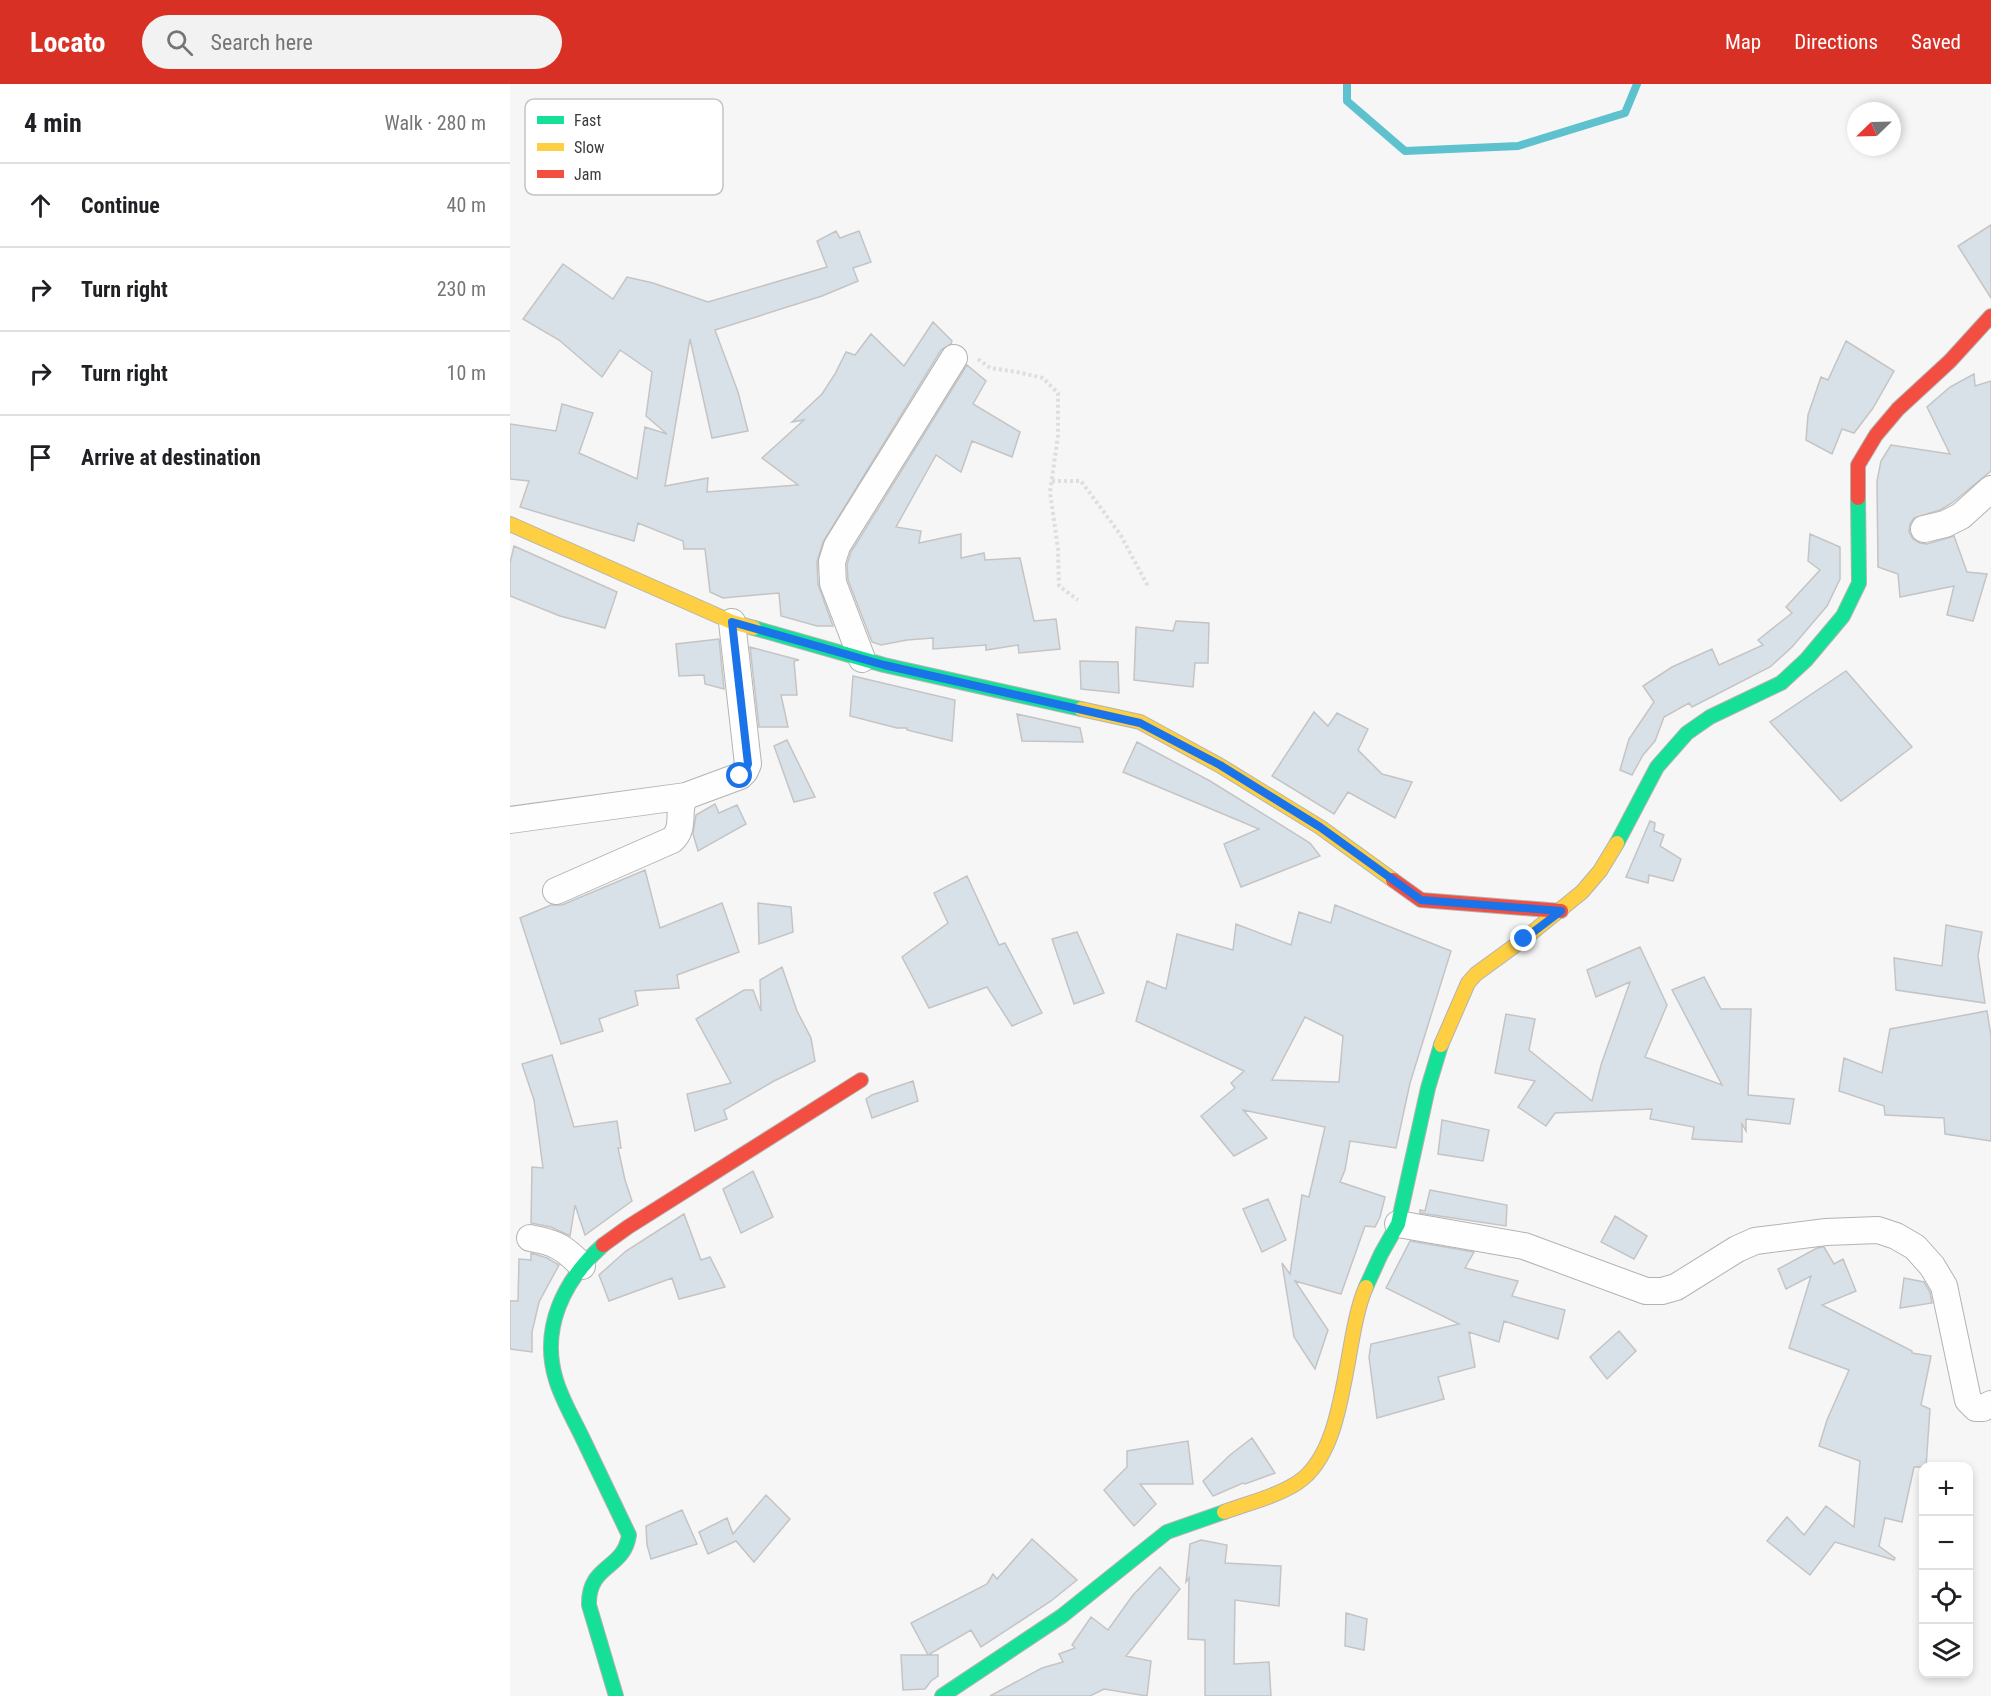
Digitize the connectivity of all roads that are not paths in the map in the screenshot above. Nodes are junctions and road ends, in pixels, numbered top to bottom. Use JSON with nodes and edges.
{"nodes":[{"id":1,"x":1991,"y":316,"type":"edge"},
{"id":2,"x":954,"y":358,"type":"road end"},
{"id":3,"x":1991,"y":489,"type":"edge"},
{"id":4,"x":510,"y":524,"type":"edge"},
{"id":5,"x":1924,"y":529,"type":"dead end"},
{"id":6,"x":732,"y":622,"type":"junction"},
{"id":7,"x":862,"y":659,"type":"junction"},
{"id":8,"x":686,"y":796,"type":"junction"},
{"id":9,"x":510,"y":820,"type":"edge"},
{"id":10,"x":556,"y":891,"type":"dead end"},
{"id":11,"x":1561,"y":911,"type":"junction"},
{"id":12,"x":861,"y":1080,"type":"dead end"},
{"id":13,"x":1398,"y":1224,"type":"junction"},
{"id":14,"x":530,"y":1238,"type":"dead end"},
{"id":15,"x":582,"y":1266,"type":"junction"},
{"id":16,"x":1991,"y":1404,"type":"edge"},
{"id":17,"x":616,"y":1696,"type":"edge"},
{"id":18,"x":942,"y":1696,"type":"edge"}],
"edges":[{"from":1,"to":11,"type":"street"},
{"from":2,"to":7,"type":"street"},
{"from":3,"to":5,"type":"street"},
{"from":4,"to":6,"type":"street"},
{"from":6,"to":7,"type":"street"},
{"from":6,"to":8,"type":"street"},
{"from":7,"to":11,"type":"street"},
{"from":8,"to":9,"type":"street"},
{"from":8,"to":10,"type":"street"},
{"from":11,"to":13,"type":"street"},
{"from":12,"to":15,"type":"street"},
{"from":13,"to":16,"type":"street"},
{"from":13,"to":18,"type":"street"},
{"from":14,"to":15,"type":"street"},
{"from":15,"to":17,"type":"street"}]}
